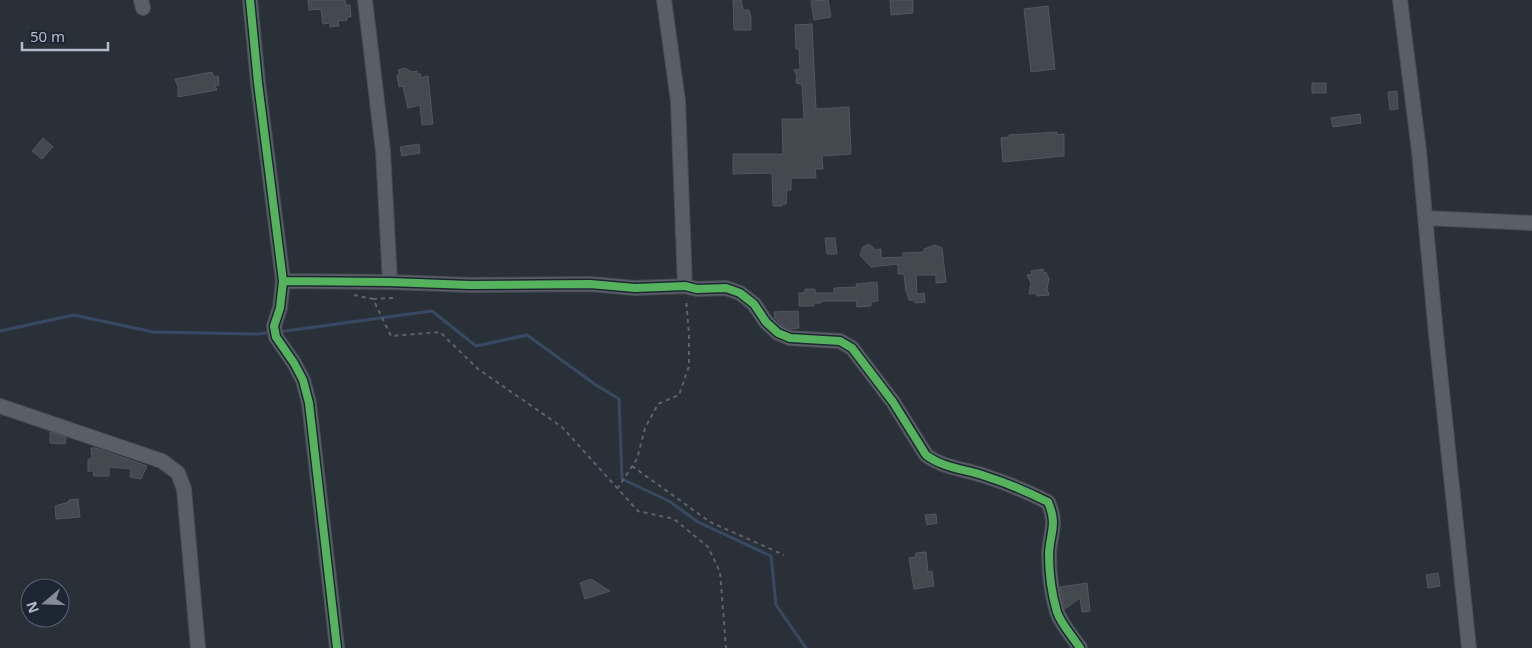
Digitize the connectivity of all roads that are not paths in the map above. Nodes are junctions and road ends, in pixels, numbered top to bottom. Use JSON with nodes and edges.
{"nodes":[{"id":1,"x":250,"y":0,"type":"edge"},
{"id":2,"x":365,"y":0,"type":"edge"},
{"id":3,"x":664,"y":0,"type":"edge"},
{"id":4,"x":1400,"y":0,"type":"edge"},
{"id":5,"x":1426,"y":218,"type":"junction"},
{"id":6,"x":1532,"y":223,"type":"edge"},
{"id":7,"x":283,"y":281,"type":"junction"},
{"id":8,"x":390,"y":282,"type":"junction"},
{"id":9,"x":685,"y":286,"type":"junction"},
{"id":10,"x":0,"y":406,"type":"edge"},
{"id":11,"x":198,"y":648,"type":"edge"},
{"id":12,"x":337,"y":648,"type":"edge"},
{"id":13,"x":1080,"y":648,"type":"edge"},
{"id":14,"x":1469,"y":648,"type":"edge"}],
"edges":[{"from":1,"to":7,"type":"street"},
{"from":2,"to":8,"type":"street"},
{"from":3,"to":9,"type":"street"},
{"from":4,"to":5,"type":"street"},
{"from":5,"to":6,"type":"street"},
{"from":5,"to":14,"type":"street"},
{"from":7,"to":8,"type":"street"},
{"from":7,"to":12,"type":"street"},
{"from":8,"to":9,"type":"street"},
{"from":9,"to":13,"type":"street"},
{"from":10,"to":11,"type":"street"}]}
